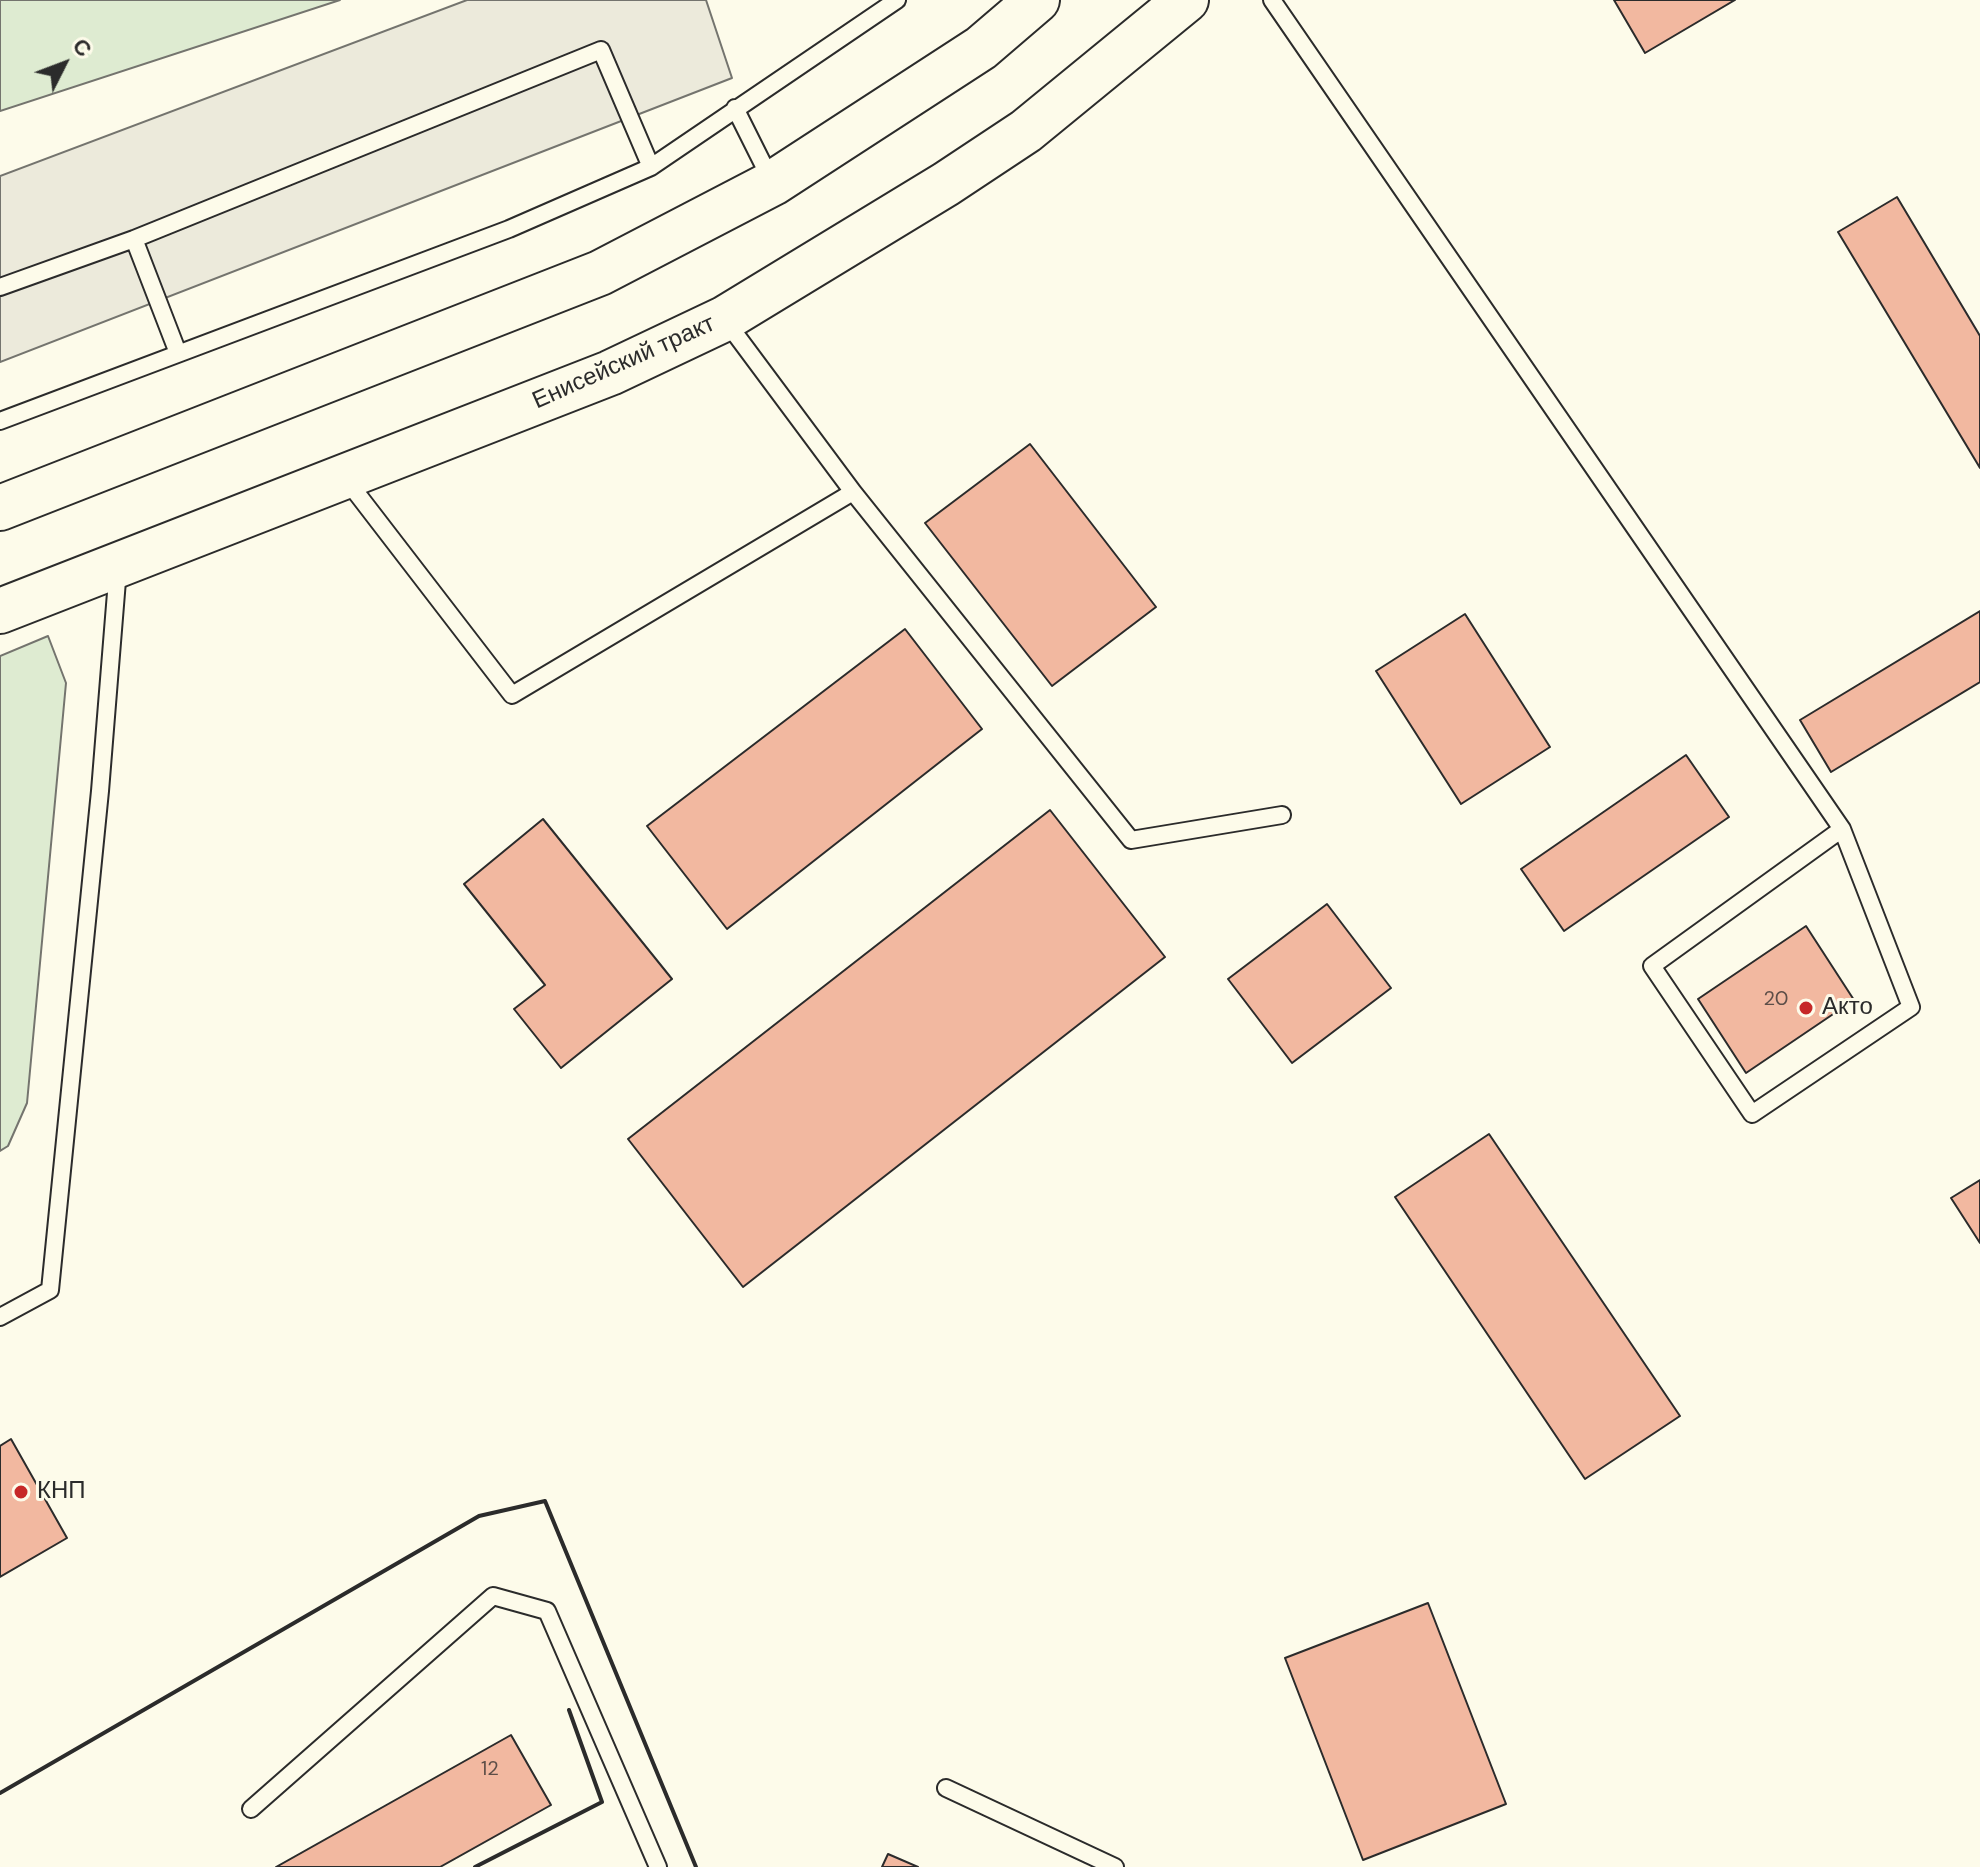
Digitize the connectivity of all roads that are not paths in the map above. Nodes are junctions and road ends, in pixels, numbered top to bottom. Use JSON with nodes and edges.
{"nodes":[{"id":1,"x":897,"y":0,"type":"edge"},
{"id":2,"x":1037,"y":0,"type":"edge"},
{"id":3,"x":1186,"y":0,"type":"edge"},
{"id":4,"x":1272,"y":0,"type":"edge"},
{"id":5,"x":735,"y":108,"type":"junction"},
{"id":6,"x":651,"y":167,"type":"junction"},
{"id":7,"x":773,"y":183,"type":"junction"},
{"id":8,"x":134,"y":239,"type":"junction"},
{"id":9,"x":0,"y":287,"type":"edge"},
{"id":10,"x":724,"y":319,"type":"junction"},
{"id":11,"x":178,"y":353,"type":"junction"},
{"id":12,"x":0,"y":421,"type":"edge"},
{"id":13,"x":344,"y":477,"type":"junction"},
{"id":14,"x":853,"y":492,"type":"junction"},
{"id":15,"x":0,"y":508,"type":"edge"},
{"id":16,"x":118,"y":564,"type":"junction"},
{"id":17,"x":0,"y":611,"type":"edge"},
{"id":18,"x":1282,"y":815,"type":"dead end"},
{"id":19,"x":1842,"y":829,"type":"junction"},
{"id":20,"x":0,"y":1317,"type":"edge"},
{"id":21,"x":946,"y":1788,"type":"dead end"},
{"id":22,"x":251,"y":1809,"type":"dead end"},
{"id":23,"x":658,"y":1867,"type":"edge"},
{"id":24,"x":1115,"y":1867,"type":"edge"}],
"edges":[{"from":1,"to":5,"type":"lane"},
{"from":2,"to":7,"type":"main road"},
{"from":3,"to":10,"type":"main road","name":"Енисейский тракт"},
{"from":4,"to":19,"type":"lane"},
{"from":5,"to":6,"type":"lane"},
{"from":5,"to":7,"type":"lane"},
{"from":6,"to":8,"type":"lane"},
{"from":6,"to":11,"type":"lane"},
{"from":7,"to":15,"type":"main road"},
{"from":8,"to":9,"type":"lane"},
{"from":8,"to":11,"type":"lane"},
{"from":10,"to":13,"type":"main road","name":"Енисейский тракт"},
{"from":10,"to":14,"type":"lane"},
{"from":11,"to":12,"type":"lane"},
{"from":13,"to":14,"type":"lane"},
{"from":13,"to":16,"type":"main road","name":"Енисейский тракт"},
{"from":14,"to":18,"type":"lane"},
{"from":16,"to":17,"type":"main road","name":"Енисейский тракт"},
{"from":16,"to":20,"type":"lane"},
{"from":19,"to":19,"type":"lane"},
{"from":21,"to":24,"type":"lane"},
{"from":22,"to":23,"type":"lane"}]}
